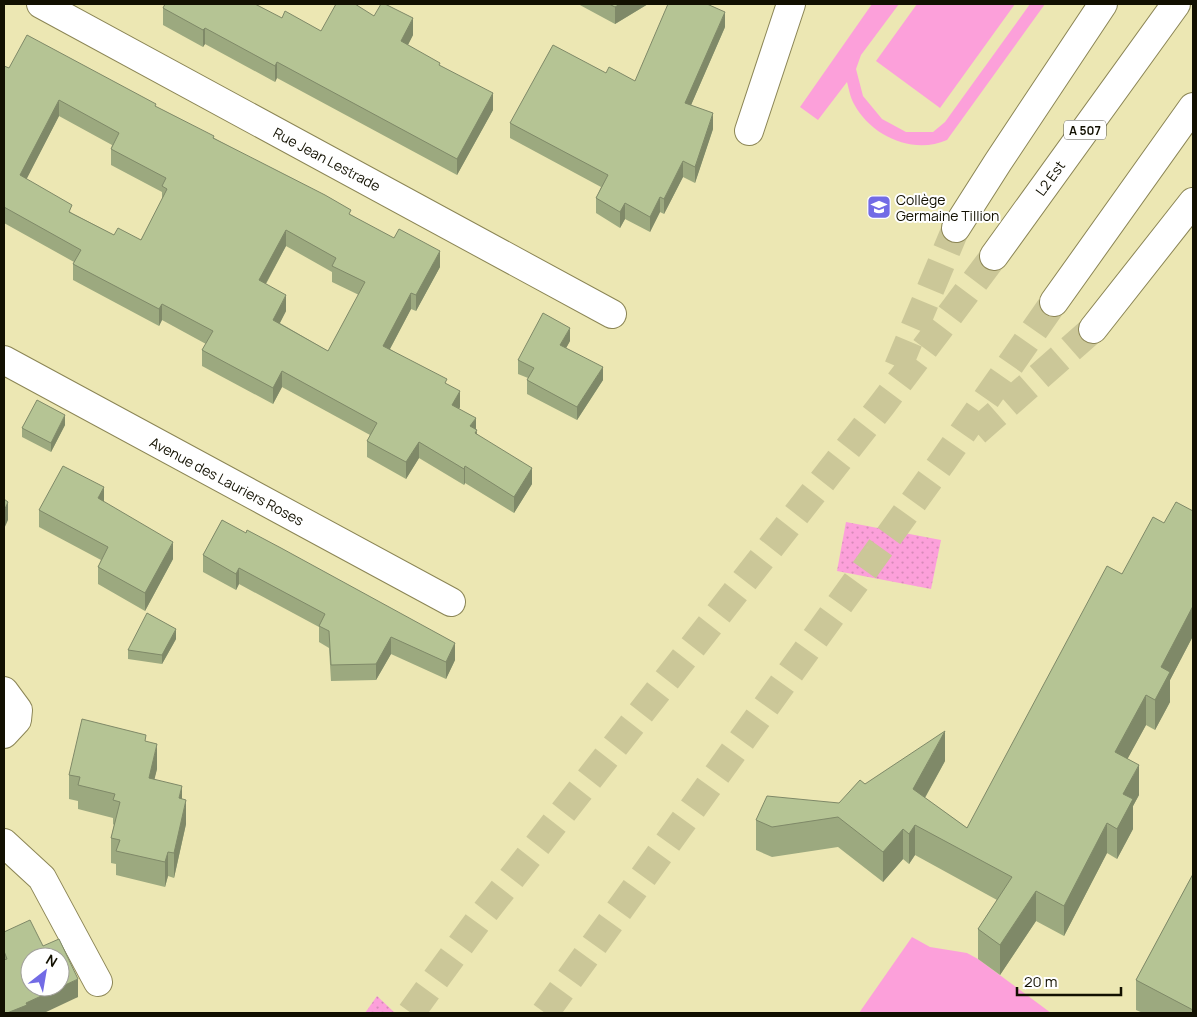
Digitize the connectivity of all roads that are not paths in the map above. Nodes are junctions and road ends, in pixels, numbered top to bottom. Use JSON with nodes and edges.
{"nodes":[{"id":1,"x":41,"y":4,"type":"edge"},
{"id":2,"x":791,"y":4,"type":"edge"},
{"id":3,"x":1103,"y":4,"type":"edge"},
{"id":4,"x":1176,"y":4,"type":"edge"},
{"id":5,"x":1193,"y":108,"type":"edge"},
{"id":6,"x":749,"y":131,"type":"dead end"},
{"id":7,"x":1193,"y":202,"type":"edge"},
{"id":8,"x":956,"y":228,"type":"tunnel mouth"},
{"id":9,"x":994,"y":256,"type":"tunnel mouth"},
{"id":10,"x":1054,"y":302,"type":"tunnel mouth"},
{"id":11,"x":612,"y":314,"type":"dead end"},
{"id":12,"x":1093,"y":329,"type":"tunnel mouth"},
{"id":13,"x":4,"y":360,"type":"edge"},
{"id":14,"x":451,"y":602,"type":"dead end"},
{"id":15,"x":4,"y":691,"type":"edge"},
{"id":16,"x":4,"y":734,"type":"edge"},
{"id":17,"x":4,"y":843,"type":"edge"},
{"id":18,"x":98,"y":982,"type":"dead end"}],
"edges":[{"from":1,"to":11,"type":"main road","name":"Rue Jean Lestrade"},
{"from":2,"to":6,"type":"main road"},
{"from":3,"to":8,"type":"main road"},
{"from":4,"to":9,"type":"main road","name":"L2 Est","number":"A 507"},
{"from":5,"to":10,"type":"main road"},
{"from":7,"to":12,"type":"main road"},
{"from":13,"to":14,"type":"main road","name":"Avenue des Lauriers Roses"},
{"from":15,"to":16,"type":"main road"},
{"from":17,"to":18,"type":"main road"}]}
